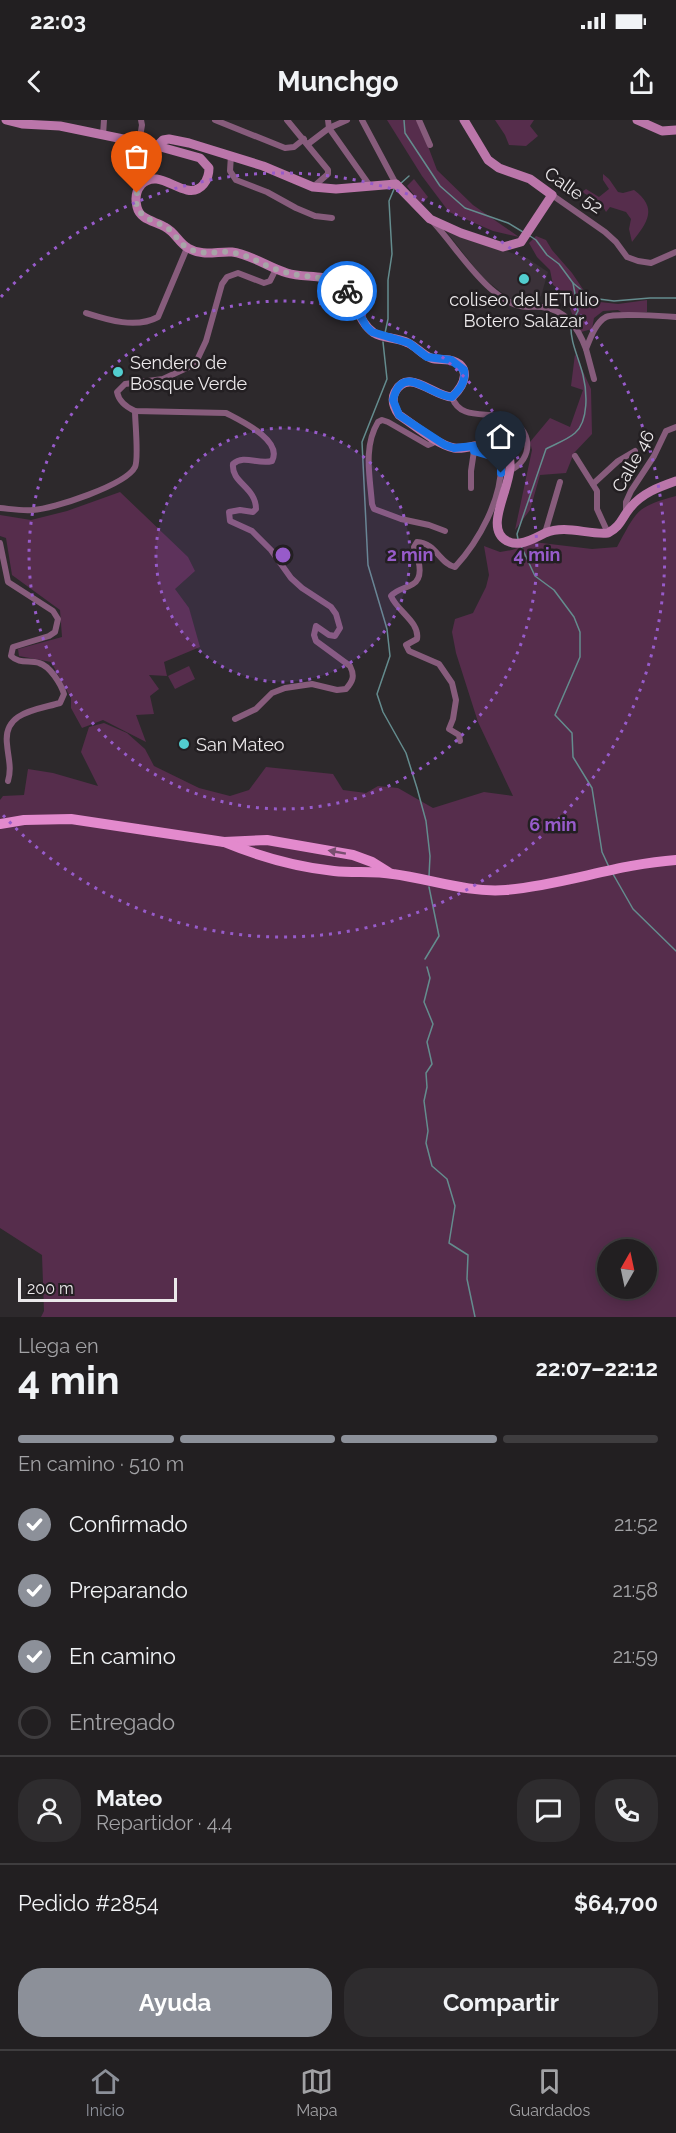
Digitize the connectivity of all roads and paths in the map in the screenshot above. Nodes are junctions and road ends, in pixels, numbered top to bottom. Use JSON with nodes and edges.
{"nodes":[{"id":1,"x":6,"y":120,"type":"edge"},
{"id":2,"x":104,"y":120,"type":"edge"},
{"id":3,"x":141,"y":120,"type":"edge"},
{"id":4,"x":215,"y":120,"type":"edge"},
{"id":5,"x":287,"y":120,"type":"edge"},
{"id":6,"x":328,"y":120,"type":"edge"},
{"id":7,"x":347,"y":120,"type":"edge"},
{"id":8,"x":362,"y":120,"type":"edge"},
{"id":9,"x":419,"y":120,"type":"edge"},
{"id":10,"x":464,"y":120,"type":"edge"},
{"id":11,"x":638,"y":120,"type":"edge"},
{"id":12,"x":69,"y":124,"type":"edge"},
{"id":13,"x":329,"y":128,"type":"junction"},
{"id":14,"x":676,"y":130,"type":"edge"},
{"id":15,"x":103,"y":135,"type":"junction"},
{"id":16,"x":140,"y":142,"type":"junction"},
{"id":17,"x":306,"y":142,"type":"junction"},
{"id":18,"x":430,"y":145,"type":"dead end"},
{"id":19,"x":157,"y":146,"type":"junction"},
{"id":20,"x":231,"y":155,"type":"junction"},
{"id":21,"x":370,"y":186,"type":"junction"},
{"id":22,"x":397,"y":186,"type":"junction"},
{"id":23,"x":313,"y":188,"type":"junction"},
{"id":24,"x":552,"y":195,"type":"junction"},
{"id":25,"x":332,"y":218,"type":"dead end"},
{"id":26,"x":430,"y":219,"type":"junction"},
{"id":27,"x":187,"y":248,"type":"junction"},
{"id":28,"x":676,"y":252,"type":"edge"},
{"id":29,"x":276,"y":270,"type":"junction"},
{"id":30,"x":86,"y":313,"type":"dead end"},
{"id":31,"x":676,"y":316,"type":"edge"},
{"id":32,"x":586,"y":349,"type":"junction"},
{"id":33,"x":594,"y":379,"type":"dead end"},
{"id":34,"x":452,"y":397,"type":"junction"},
{"id":35,"x":135,"y":411,"type":"junction"},
{"id":36,"x":675,"y":427,"type":"edge"},
{"id":37,"x":435,"y":439,"type":"junction"},
{"id":38,"x":474,"y":448,"type":"junction"},
{"id":39,"x":635,"y":451,"type":"dead end"},
{"id":40,"x":575,"y":456,"type":"dead end"},
{"id":41,"x":509,"y":471,"type":"junction"},
{"id":42,"x":676,"y":481,"type":"edge"},
{"id":43,"x":560,"y":482,"type":"dead end"},
{"id":44,"x":593,"y":484,"type":"junction"},
{"id":45,"x":471,"y":488,"type":"dead end"},
{"id":46,"x":0,"y":508,"type":"edge"},
{"id":47,"x":626,"y":513,"type":"junction"},
{"id":48,"x":445,"y":531,"type":"dead end"},
{"id":49,"x":545,"y":533,"type":"junction"},
{"id":50,"x":608,"y":534,"type":"junction"},
{"id":51,"x":0,"y":543,"type":"edge"},
{"id":52,"x":235,"y":719,"type":"dead end"},
{"id":53,"x":460,"y":741,"type":"dead end"},
{"id":54,"x":8,"y":781,"type":"dead end"},
{"id":55,"x":0,"y":824,"type":"edge"},
{"id":56,"x":253,"y":846,"type":"junction"},
{"id":57,"x":361,"y":857,"type":"junction"},
{"id":58,"x":676,"y":860,"type":"edge"},
{"id":59,"x":372,"y":862,"type":"junction"},
{"id":60,"x":360,"y":872,"type":"junction"},
{"id":61,"x":393,"y":874,"type":"junction"}],
"edges":[{"from":1,"to":12,"type":"main road"},
{"from":2,"to":15,"type":"street"},
{"from":3,"to":16,"type":"street"},
{"from":4,"to":17,"type":"street"},
{"from":5,"to":17,"type":"street"},
{"from":6,"to":13,"type":"street"},
{"from":7,"to":13,"type":"street"},
{"from":8,"to":22,"type":"street"},
{"from":9,"to":18,"type":"street"},
{"from":10,"to":24,"type":"main road","name":"Calle 52"},
{"from":11,"to":14,"type":"main road"},
{"from":12,"to":15,"type":"main road"},
{"from":13,"to":17,"type":"street"},
{"from":13,"to":21,"type":"street"},
{"from":15,"to":16,"type":"main road"},
{"from":16,"to":19,"type":"main road"},
{"from":17,"to":23,"type":"street"},
{"from":19,"to":20,"type":"main road"},
{"from":19,"to":27,"type":"main road"},
{"from":20,"to":23,"type":"main road"},
{"from":20,"to":25,"type":"street"},
{"from":21,"to":22,"type":"main road"},
{"from":21,"to":23,"type":"main road"},
{"from":22,"to":26,"type":"main road"},
{"from":24,"to":26,"type":"main road"},
{"from":24,"to":28,"type":"street","name":"Calle 52"},
{"from":26,"to":32,"type":"street"},
{"from":27,"to":29,"type":"main road"},
{"from":27,"to":30,"type":"street"},
{"from":29,"to":34,"type":"main road"},
{"from":29,"to":35,"type":"street"},
{"from":31,"to":32,"type":"street"},
{"from":32,"to":33,"type":"street"},
{"from":34,"to":37,"type":"main road"},
{"from":34,"to":41,"type":"street"},
{"from":35,"to":46,"type":"street"},
{"from":35,"to":52,"type":"street"},
{"from":36,"to":47,"type":"street","name":"Calle 46"},
{"from":37,"to":38,"type":"main road"},
{"from":37,"to":48,"type":"street"},
{"from":38,"to":41,"type":"main road"},
{"from":38,"to":45,"type":"street"},
{"from":38,"to":53,"type":"street"},
{"from":39,"to":44,"type":"street"},
{"from":40,"to":44,"type":"street"},
{"from":41,"to":49,"type":"main road"},
{"from":42,"to":47,"type":"main road"},
{"from":43,"to":49,"type":"street"},
{"from":44,"to":50,"type":"street"},
{"from":47,"to":50,"type":"main road"},
{"from":49,"to":50,"type":"main road"},
{"from":51,"to":54,"type":"street"},
{"from":55,"to":56,"type":"main road"},
{"from":57,"to":56,"type":"main road","one_way":true},
{"from":56,"to":60,"type":"main road"},
{"from":57,"to":59,"type":"main road"},
{"from":57,"to":60,"type":"main road"},
{"from":58,"to":61,"type":"main road"},
{"from":59,"to":60,"type":"main road"},
{"from":59,"to":61,"type":"main road"},
{"from":60,"to":61,"type":"main road"}]}
